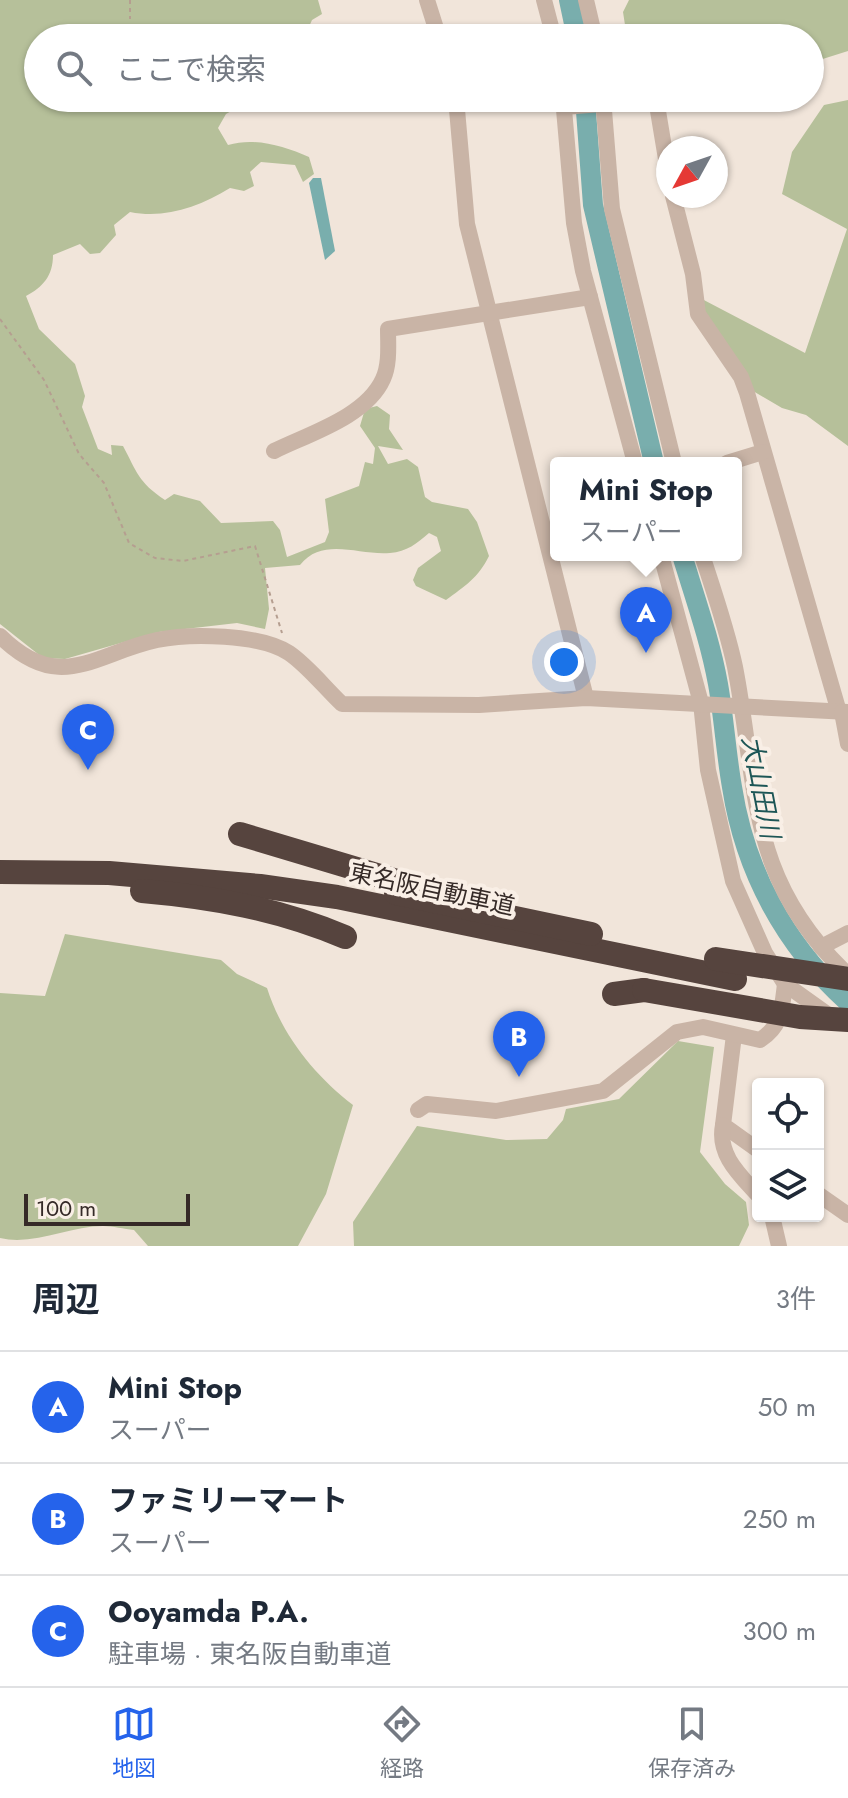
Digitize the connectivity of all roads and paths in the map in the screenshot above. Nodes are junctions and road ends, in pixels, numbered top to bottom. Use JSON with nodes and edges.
{"nodes":[{"id":1,"x":130,"y":0,"type":"edge"},
{"id":2,"x":427,"y":0,"type":"edge"},
{"id":3,"x":544,"y":0,"type":"edge"},
{"id":4,"x":586,"y":0,"type":"edge"},
{"id":5,"x":130,"y":19,"type":"dead end"},
{"id":6,"x":435,"y":24,"type":"edge"},
{"id":7,"x":550,"y":24,"type":"edge"},
{"id":8,"x":592,"y":24,"type":"edge"},
{"id":9,"x":457,"y":112,"type":"edge"},
{"id":10,"x":565,"y":112,"type":"edge"},
{"id":11,"x":605,"y":112,"type":"edge"},
{"id":12,"x":658,"y":112,"type":"edge"},
{"id":13,"x":662,"y":136,"type":"edge"},
{"id":14,"x":675,"y":208,"type":"edge"},
{"id":15,"x":590,"y":297,"type":"junction"},
{"id":16,"x":488,"y":314,"type":"junction"},
{"id":17,"x":0,"y":319,"type":"edge"},
{"id":18,"x":274,"y":451,"type":"dead end"},
{"id":19,"x":763,"y":452,"type":"junction"},
{"id":20,"x":633,"y":457,"type":"edge"},
{"id":21,"x":673,"y":457,"type":"edge"},
{"id":22,"x":742,"y":458,"type":"edge"},
{"id":23,"x":550,"y":557,"type":"edge"},
{"id":24,"x":551,"y":561,"type":"edge"},
{"id":25,"x":663,"y":561,"type":"edge"},
{"id":26,"x":704,"y":561,"type":"edge"},
{"id":27,"x":0,"y":636,"type":"edge"},
{"id":28,"x":288,"y":653,"type":"junction"},
{"id":29,"x":586,"y":698,"type":"junction"},
{"id":30,"x":703,"y":704,"type":"junction"},
{"id":31,"x":738,"y":705,"type":"junction"},
{"id":32,"x":843,"y":712,"type":"edge"},
{"id":33,"x":848,"y":744,"type":"edge"},
{"id":34,"x":240,"y":834,"type":"dead end"},
{"id":35,"x":0,"y":856,"type":"edge"},
{"id":36,"x":0,"y":875,"type":"edge"},
{"id":37,"x":471,"y":907,"type":"junction"},
{"id":38,"x":848,"y":933,"type":"edge"},
{"id":39,"x":345,"y":937,"type":"dead end"},
{"id":40,"x":821,"y":947,"type":"junction"},
{"id":41,"x":848,"y":977,"type":"edge"},
{"id":42,"x":785,"y":984,"type":"junction"},
{"id":43,"x":614,"y":994,"type":"dead end"},
{"id":44,"x":848,"y":996,"type":"edge"},
{"id":45,"x":848,"y":1020,"type":"edge"},
{"id":46,"x":848,"y":1028,"type":"edge"},
{"id":47,"x":734,"y":1035,"type":"junction"},
{"id":48,"x":418,"y":1110,"type":"dead end"},
{"id":49,"x":723,"y":1125,"type":"junction"},
{"id":50,"x":752,"y":1146,"type":"edge"},
{"id":51,"x":752,"y":1188,"type":"edge"},
{"id":52,"x":824,"y":1198,"type":"edge"},
{"id":53,"x":848,"y":1215,"type":"edge"},
{"id":54,"x":773,"y":1222,"type":"edge"},
{"id":55,"x":779,"y":1246,"type":"edge"}],
"edges":[{"from":1,"to":5,"type":"path"},
{"from":2,"to":6,"type":"street"},
{"from":3,"to":7,"type":"street"},
{"from":4,"to":8,"type":"street"},
{"from":9,"to":16,"type":"street"},
{"from":10,"to":15,"type":"street"},
{"from":11,"to":21,"type":"street"},
{"from":12,"to":13,"type":"street"},
{"from":14,"to":19,"type":"street"},
{"from":15,"to":16,"type":"street"},
{"from":15,"to":20,"type":"street"},
{"from":16,"to":18,"type":"street"},
{"from":16,"to":23,"type":"street"},
{"from":17,"to":28,"type":"path"},
{"from":19,"to":22,"type":"street"},
{"from":19,"to":32,"type":"street"},
{"from":24,"to":29,"type":"street"},
{"from":25,"to":30,"type":"street"},
{"from":26,"to":31,"type":"street"},
{"from":27,"to":28,"type":"street"},
{"from":28,"to":29,"type":"street"},
{"from":29,"to":30,"type":"street"},
{"from":30,"to":31,"type":"street"},
{"from":30,"to":42,"type":"street"},
{"from":31,"to":32,"type":"street"},
{"from":31,"to":40,"type":"street"},
{"from":32,"to":33,"type":"street"},
{"from":34,"to":37,"type":"highway"},
{"from":35,"to":37,"type":"highway","name":"東名阪自動車道"},
{"from":36,"to":39,"type":"highway"},
{"from":36,"to":44,"type":"highway","name":"東名阪自動車道"},
{"from":37,"to":41,"type":"highway","name":"東名阪自動車道","bridge":true},
{"from":38,"to":40,"type":"street"},
{"from":40,"to":41,"type":"street"},
{"from":42,"to":46,"type":"street"},
{"from":42,"to":47,"type":"street"},
{"from":43,"to":45,"type":"highway","bridge":true},
{"from":47,"to":48,"type":"street"},
{"from":47,"to":49,"type":"street"},
{"from":49,"to":50,"type":"street"},
{"from":49,"to":51,"type":"street"},
{"from":52,"to":53,"type":"street"},
{"from":54,"to":55,"type":"street"}]}
